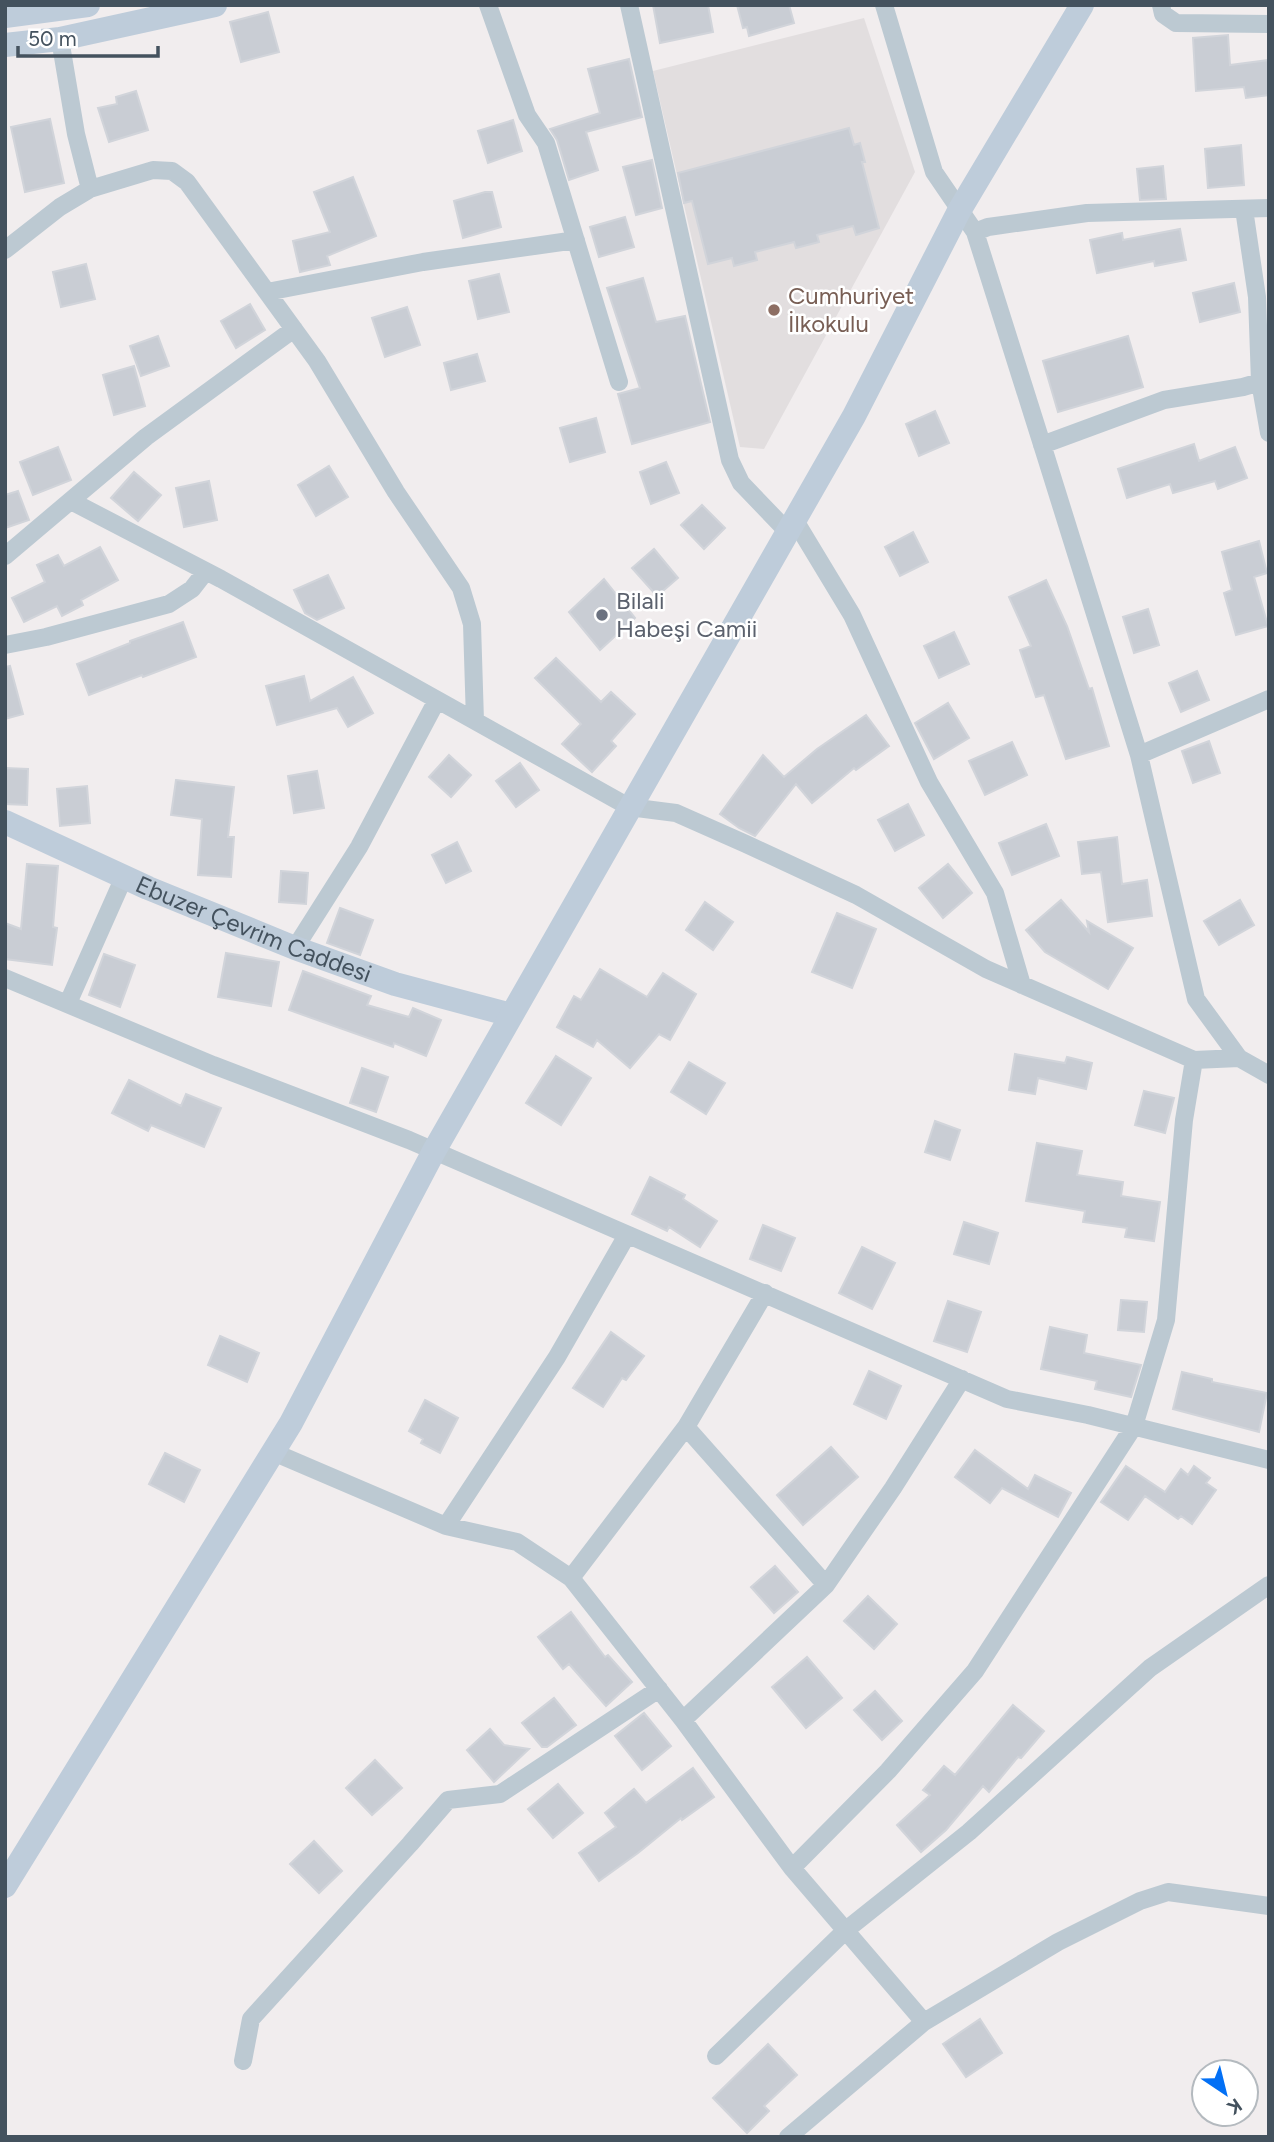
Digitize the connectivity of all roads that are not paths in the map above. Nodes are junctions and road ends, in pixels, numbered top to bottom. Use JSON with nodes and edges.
{"nodes":[{"id":1,"x":88,"y":5,"type":"edge"},
{"id":2,"x":215,"y":5,"type":"edge"},
{"id":3,"x":488,"y":5,"type":"edge"},
{"id":4,"x":629,"y":5,"type":"edge"},
{"id":5,"x":884,"y":5,"type":"edge"},
{"id":6,"x":1082,"y":5,"type":"edge"},
{"id":7,"x":1161,"y":5,"type":"edge"},
{"id":8,"x":62,"y":8,"type":"edge"},
{"id":9,"x":5,"y":16,"type":"edge"},
{"id":10,"x":1269,"y":23,"type":"edge"},
{"id":11,"x":61,"y":39,"type":"junction"},
{"id":12,"x":5,"y":45,"type":"edge"},
{"id":13,"x":90,"y":189,"type":"junction"},
{"id":14,"x":1269,"y":208,"type":"edge"},
{"id":15,"x":1244,"y":209,"type":"junction"},
{"id":16,"x":959,"y":211,"type":"junction"},
{"id":17,"x":975,"y":232,"type":"junction"},
{"id":18,"x":576,"y":240,"type":"junction"},
{"id":19,"x":5,"y":250,"type":"edge"},
{"id":20,"x":267,"y":292,"type":"junction"},
{"id":21,"x":294,"y":329,"type":"junction"},
{"id":22,"x":619,"y":382,"type":"dead end"},
{"id":23,"x":1260,"y":382,"type":"junction"},
{"id":24,"x":1269,"y":433,"type":"edge"},
{"id":25,"x":1042,"y":445,"type":"junction"},
{"id":26,"x":71,"y":501,"type":"junction"},
{"id":27,"x":790,"y":525,"type":"junction"},
{"id":28,"x":5,"y":556,"type":"edge"},
{"id":29,"x":206,"y":571,"type":"junction"},
{"id":30,"x":5,"y":645,"type":"edge"},
{"id":31,"x":1269,"y":699,"type":"edge"},
{"id":32,"x":437,"y":700,"type":"junction"},
{"id":33,"x":475,"y":721,"type":"junction"},
{"id":34,"x":1139,"y":755,"type":"junction"},
{"id":35,"x":629,"y":807,"type":"junction"},
{"id":36,"x":5,"y":822,"type":"edge"},
{"id":37,"x":124,"y":877,"type":"junction"},
{"id":38,"x":295,"y":948,"type":"junction"},
{"id":39,"x":5,"y":978,"type":"edge"},
{"id":40,"x":1022,"y":985,"type":"junction"},
{"id":41,"x":68,"y":1003,"type":"junction"},
{"id":42,"x":511,"y":1015,"type":"junction"},
{"id":43,"x":1239,"y":1058,"type":"junction"},
{"id":44,"x":1194,"y":1059,"type":"junction"},
{"id":45,"x":1269,"y":1075,"type":"edge"},
{"id":46,"x":434,"y":1151,"type":"junction"},
{"id":47,"x":627,"y":1236,"type":"junction"},
{"id":48,"x":765,"y":1293,"type":"junction"},
{"id":49,"x":962,"y":1379,"type":"junction"},
{"id":50,"x":1134,"y":1426,"type":"junction"},
{"id":51,"x":686,"y":1427,"type":"junction"},
{"id":52,"x":273,"y":1452,"type":"junction"},
{"id":53,"x":1269,"y":1460,"type":"edge"},
{"id":54,"x":446,"y":1526,"type":"junction"},
{"id":55,"x":571,"y":1578,"type":"junction"},
{"id":56,"x":826,"y":1585,"type":"junction"},
{"id":57,"x":1269,"y":1585,"type":"edge"},
{"id":58,"x":659,"y":1689,"type":"junction"},
{"id":59,"x":682,"y":1720,"type":"junction"},
{"id":60,"x":792,"y":1868,"type":"junction"},
{"id":61,"x":5,"y":1886,"type":"edge"},
{"id":62,"x":1269,"y":1906,"type":"edge"},
{"id":63,"x":846,"y":1930,"type":"junction"},
{"id":64,"x":925,"y":2022,"type":"junction"},
{"id":65,"x":716,"y":2056,"type":"dead end"},
{"id":66,"x":243,"y":2061,"type":"dead end"},
{"id":67,"x":788,"y":2137,"type":"edge"}],
"edges":[{"from":1,"to":8,"type":"street"},
{"from":2,"to":11,"type":"street"},
{"from":3,"to":18,"type":"street"},
{"from":4,"to":27,"type":"street"},
{"from":5,"to":16,"type":"street"},
{"from":6,"to":16,"type":"street"},
{"from":7,"to":10,"type":"street"},
{"from":8,"to":9,"type":"street"},
{"from":8,"to":11,"type":"street"},
{"from":11,"to":12,"type":"street"},
{"from":11,"to":13,"type":"street"},
{"from":13,"to":19,"type":"street"},
{"from":13,"to":20,"type":"street"},
{"from":14,"to":15,"type":"street"},
{"from":15,"to":17,"type":"street"},
{"from":15,"to":23,"type":"street"},
{"from":16,"to":17,"type":"street"},
{"from":16,"to":27,"type":"street"},
{"from":17,"to":25,"type":"street"},
{"from":18,"to":20,"type":"street"},
{"from":18,"to":22,"type":"street"},
{"from":20,"to":21,"type":"street"},
{"from":21,"to":26,"type":"street"},
{"from":21,"to":33,"type":"street"},
{"from":23,"to":24,"type":"street"},
{"from":23,"to":25,"type":"street"},
{"from":25,"to":34,"type":"street"},
{"from":26,"to":28,"type":"street"},
{"from":26,"to":29,"type":"street"},
{"from":27,"to":35,"type":"street"},
{"from":27,"to":40,"type":"street"},
{"from":29,"to":30,"type":"street"},
{"from":29,"to":32,"type":"street"},
{"from":31,"to":34,"type":"street"},
{"from":32,"to":33,"type":"street"},
{"from":32,"to":38,"type":"street"},
{"from":33,"to":35,"type":"street"},
{"from":34,"to":43,"type":"street"},
{"from":35,"to":40,"type":"street"},
{"from":35,"to":42,"type":"street"},
{"from":36,"to":37,"type":"street","name":"Ebuzer Çevrim Caddesi"},
{"from":37,"to":38,"type":"street","name":"Ebuzer Çevrim Caddesi"},
{"from":37,"to":41,"type":"street"},
{"from":38,"to":42,"type":"street","name":"Ebuzer Çevrim Caddesi"},
{"from":39,"to":41,"type":"street"},
{"from":40,"to":44,"type":"street"},
{"from":41,"to":46,"type":"street"},
{"from":42,"to":46,"type":"street"},
{"from":43,"to":44,"type":"street"},
{"from":43,"to":45,"type":"street"},
{"from":44,"to":50,"type":"street"},
{"from":46,"to":47,"type":"street"},
{"from":46,"to":52,"type":"street"},
{"from":47,"to":48,"type":"street"},
{"from":47,"to":54,"type":"street"},
{"from":48,"to":49,"type":"street"},
{"from":48,"to":51,"type":"street"},
{"from":49,"to":50,"type":"street"},
{"from":49,"to":56,"type":"street"},
{"from":50,"to":53,"type":"street"},
{"from":50,"to":60,"type":"street"},
{"from":51,"to":55,"type":"street"},
{"from":51,"to":56,"type":"street"},
{"from":52,"to":54,"type":"street"},
{"from":52,"to":61,"type":"street"},
{"from":54,"to":55,"type":"street"},
{"from":55,"to":58,"type":"street"},
{"from":56,"to":59,"type":"street"},
{"from":57,"to":63,"type":"street"},
{"from":58,"to":59,"type":"street"},
{"from":58,"to":66,"type":"street"},
{"from":59,"to":60,"type":"street"},
{"from":60,"to":63,"type":"street"},
{"from":62,"to":64,"type":"street"},
{"from":63,"to":64,"type":"street"},
{"from":63,"to":65,"type":"street"},
{"from":64,"to":67,"type":"street"}]}
